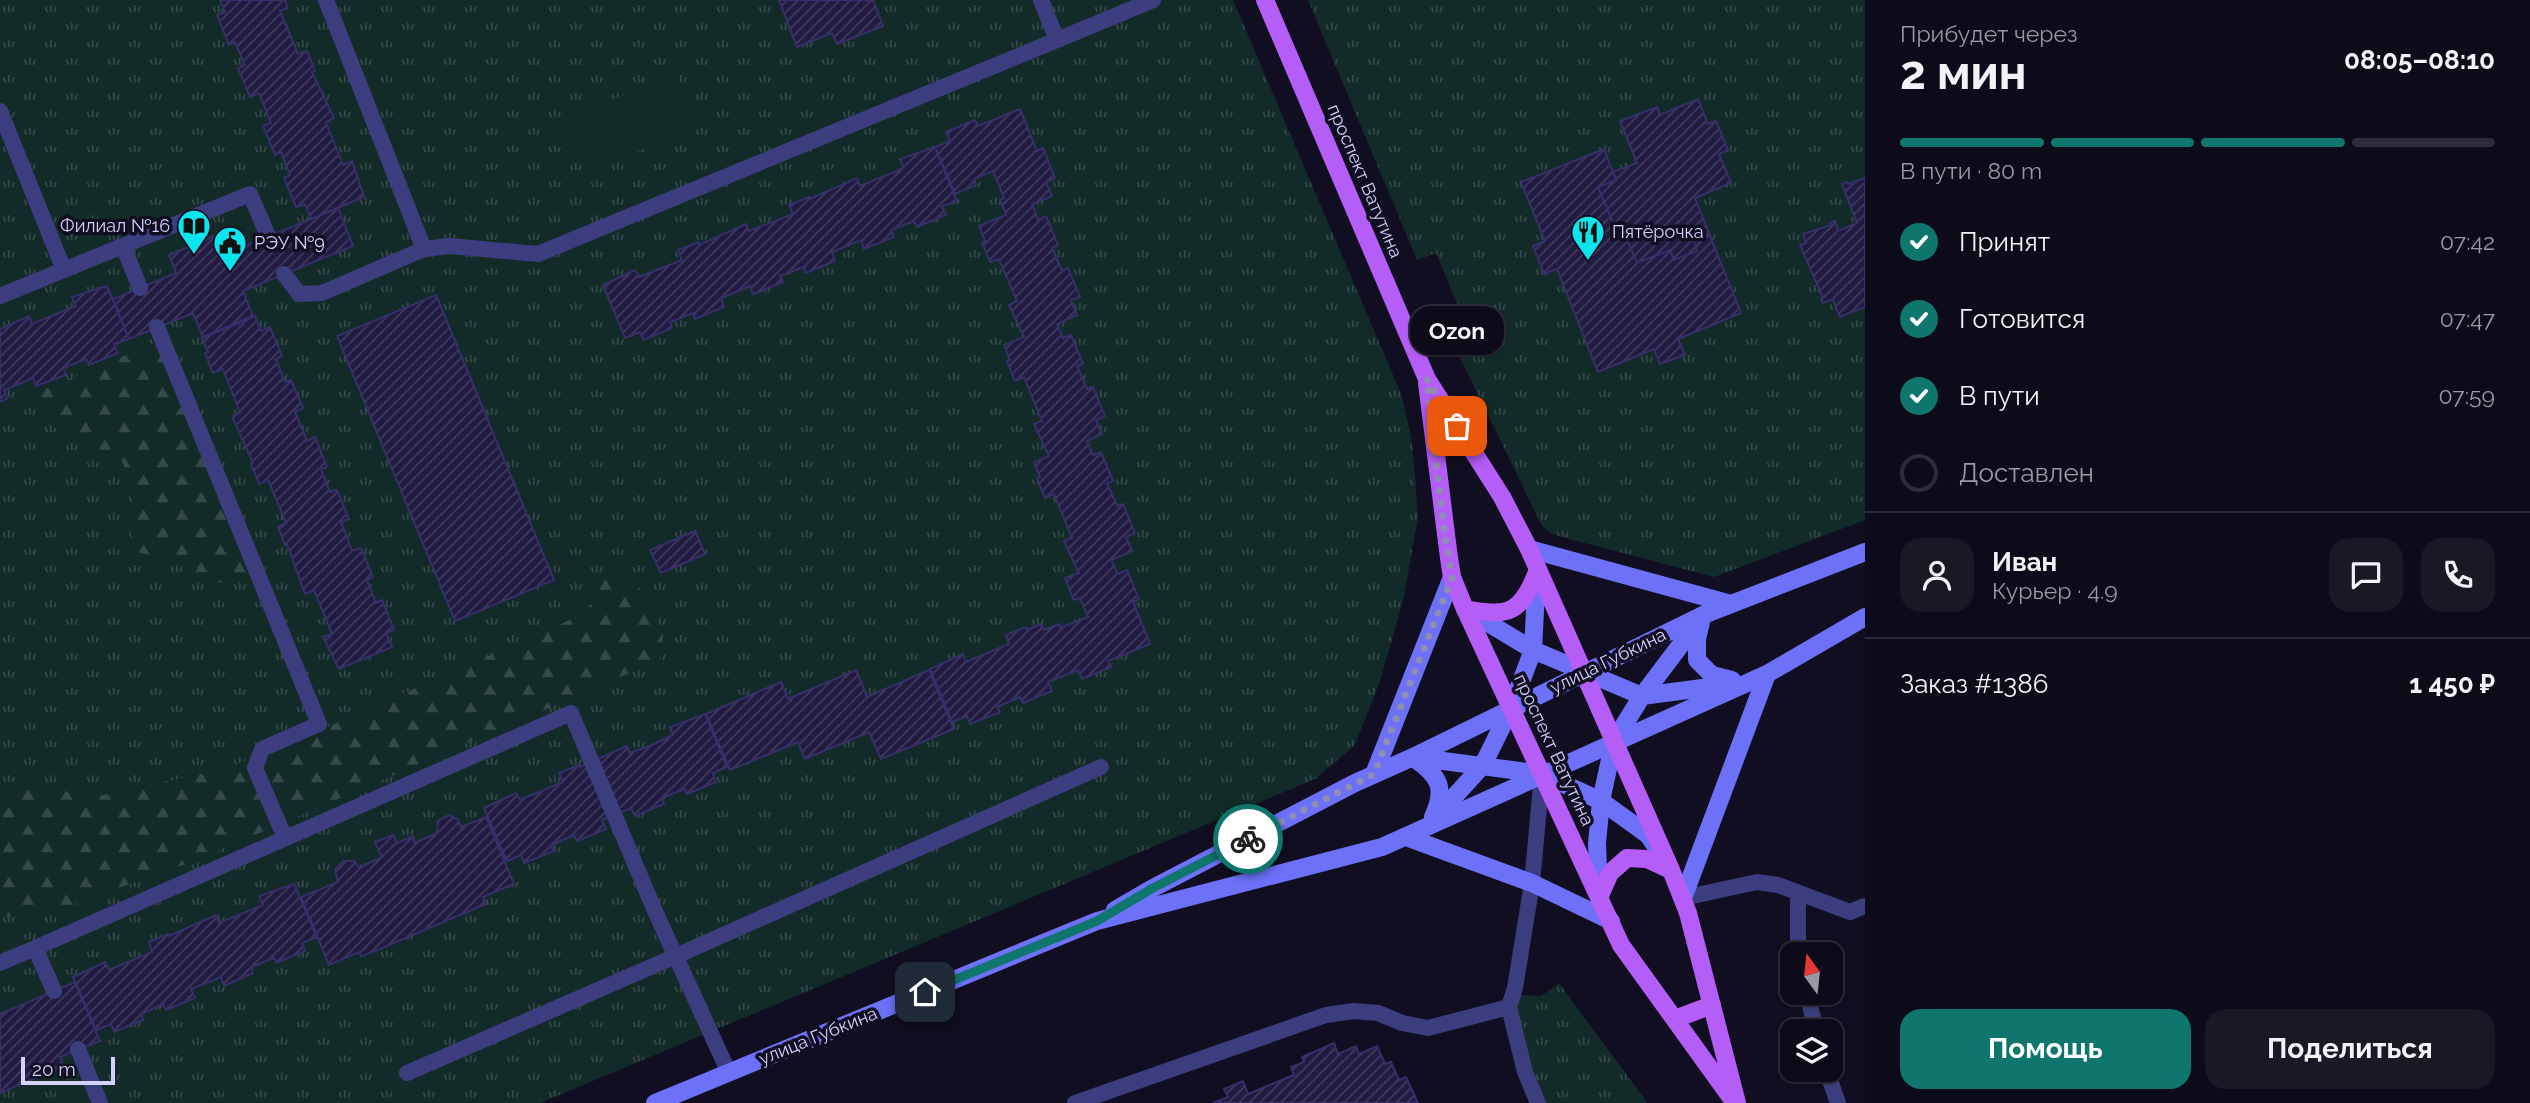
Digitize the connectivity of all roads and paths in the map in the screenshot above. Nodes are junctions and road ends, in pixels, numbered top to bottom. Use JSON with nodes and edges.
{"nodes":[{"id":1,"x":326,"y":0,"type":"edge"},
{"id":2,"x":1041,"y":0,"type":"edge"},
{"id":3,"x":1153,"y":0,"type":"edge"},
{"id":4,"x":1265,"y":0,"type":"edge"},
{"id":5,"x":1057,"y":40,"type":"junction"},
{"id":6,"x":0,"y":111,"type":"edge"},
{"id":7,"x":268,"y":236,"type":"dead end"},
{"id":8,"x":123,"y":246,"type":"junction"},
{"id":9,"x":424,"y":249,"type":"junction"},
{"id":10,"x":64,"y":270,"type":"junction"},
{"id":11,"x":284,"y":274,"type":"dead end"},
{"id":12,"x":140,"y":288,"type":"dead end"},
{"id":13,"x":0,"y":296,"type":"edge"},
{"id":14,"x":157,"y":327,"type":"dead end"},
{"id":15,"x":1427,"y":379,"type":"junction"},
{"id":16,"x":1529,"y":549,"type":"junction"},
{"id":17,"x":1865,"y":552,"type":"edge"},
{"id":18,"x":1538,"y":570,"type":"junction"},
{"id":19,"x":1452,"y":578,"type":"junction"},
{"id":20,"x":1731,"y":604,"type":"junction"},
{"id":21,"x":1465,"y":609,"type":"junction"},
{"id":22,"x":1703,"y":615,"type":"junction"},
{"id":23,"x":1865,"y":617,"type":"edge"},
{"id":24,"x":1533,"y":650,"type":"junction"},
{"id":25,"x":1583,"y":673,"type":"junction"},
{"id":26,"x":1767,"y":674,"type":"junction"},
{"id":27,"x":1742,"y":683,"type":"junction"},
{"id":28,"x":1642,"y":696,"type":"junction"},
{"id":29,"x":1511,"y":708,"type":"junction"},
{"id":30,"x":1614,"y":741,"type":"junction"},
{"id":31,"x":1412,"y":757,"type":"junction"},
{"id":32,"x":1483,"y":765,"type":"junction"},
{"id":33,"x":1101,"y":767,"type":"dead end"},
{"id":34,"x":1374,"y":774,"type":"junction"},
{"id":35,"x":1542,"y":774,"type":"junction"},
{"id":36,"x":1601,"y":801,"type":"junction"},
{"id":37,"x":1430,"y":824,"type":"junction"},
{"id":38,"x":1406,"y":837,"type":"junction"},
{"id":39,"x":285,"y":838,"type":"junction"},
{"id":40,"x":1671,"y":870,"type":"junction"},
{"id":41,"x":1532,"y":883,"type":"junction"},
{"id":42,"x":1798,"y":893,"type":"junction"},
{"id":43,"x":1600,"y":898,"type":"junction"},
{"id":44,"x":1683,"y":898,"type":"junction"},
{"id":45,"x":1865,"y":906,"type":"edge"},
{"id":46,"x":1097,"y":921,"type":"junction"},
{"id":47,"x":1611,"y":921,"type":"junction"},
{"id":48,"x":1798,"y":942,"type":"edge"},
{"id":49,"x":35,"y":948,"type":"junction"},
{"id":50,"x":676,"y":956,"type":"junction"},
{"id":51,"x":0,"y":963,"type":"edge"},
{"id":52,"x":54,"y":991,"type":"dead end"},
{"id":53,"x":1712,"y":1005,"type":"junction"},
{"id":54,"x":1509,"y":1007,"type":"junction"},
{"id":55,"x":1675,"y":1019,"type":"junction"},
{"id":56,"x":78,"y":1049,"type":"dead end"},
{"id":57,"x":407,"y":1073,"type":"dead end"},
{"id":58,"x":729,"y":1073,"type":"junction"},
{"id":59,"x":1831,"y":1082,"type":"edge"},
{"id":60,"x":100,"y":1103,"type":"edge"},
{"id":61,"x":655,"y":1103,"type":"edge"},
{"id":62,"x":1075,"y":1103,"type":"edge"},
{"id":63,"x":1538,"y":1103,"type":"edge"},
{"id":64,"x":1736,"y":1103,"type":"edge"},
{"id":65,"x":1838,"y":1103,"type":"edge"}],
"edges":[{"from":1,"to":9,"type":"lane"},
{"from":2,"to":5,"type":"lane"},
{"from":3,"to":5,"type":"lane"},
{"from":4,"to":15,"type":"main road","name":"проспект Ватутина"},
{"from":5,"to":9,"type":"lane"},
{"from":6,"to":10,"type":"lane"},
{"from":7,"to":8,"type":"lane"},
{"from":8,"to":10,"type":"lane"},
{"from":8,"to":12,"type":"lane"},
{"from":9,"to":11,"type":"lane"},
{"from":10,"to":13,"type":"lane"},
{"from":14,"to":39,"type":"lane"},
{"from":15,"to":16,"type":"main road","name":"проспект Ватутина"},
{"from":15,"to":19,"type":"main road","name":"проспект Ватутина"},
{"from":16,"to":18,"type":"main road","name":"проспект Ватутина"},
{"from":16,"to":20,"type":"main road"},
{"from":17,"to":20,"type":"main road","name":"улица Губкина"},
{"from":18,"to":21,"type":"main road"},
{"from":18,"to":24,"type":"main road"},
{"from":18,"to":25,"type":"main road","name":"проспект Ватутина"},
{"from":19,"to":21,"type":"main road","name":"проспект Ватутина"},
{"from":19,"to":34,"type":"main road"},
{"from":20,"to":22,"type":"main road","name":"улица Губкина"},
{"from":21,"to":24,"type":"main road"},
{"from":21,"to":29,"type":"main road","name":"проспект Ватутина"},
{"from":22,"to":25,"type":"main road","name":"улица Губкина"},
{"from":22,"to":27,"type":"main road"},
{"from":22,"to":28,"type":"main road"},
{"from":23,"to":26,"type":"main road","name":"улица Губкина"},
{"from":24,"to":25,"type":"main road"},
{"from":24,"to":29,"type":"main road"},
{"from":25,"to":28,"type":"main road"},
{"from":25,"to":29,"type":"main road","name":"улица Губкина"},
{"from":25,"to":30,"type":"main road","name":"проспект Ватутина"},
{"from":26,"to":27,"type":"main road","name":"улица Губкина"},
{"from":26,"to":44,"type":"main road"},
{"from":27,"to":28,"type":"main road"},
{"from":27,"to":30,"type":"main road","name":"улица Губкина"},
{"from":28,"to":30,"type":"main road"},
{"from":29,"to":31,"type":"main road","name":"улица Губкина"},
{"from":29,"to":32,"type":"main road"},
{"from":29,"to":35,"type":"main road","name":"проспект Ватутина"},
{"from":30,"to":35,"type":"main road","name":"улица Губкина"},
{"from":30,"to":36,"type":"main road"},
{"from":30,"to":40,"type":"main road","name":"проспект Ватутина"},
{"from":31,"to":32,"type":"main road"},
{"from":31,"to":34,"type":"main road","name":"улица Губкина"},
{"from":31,"to":37,"type":"main road"},
{"from":32,"to":35,"type":"main road"},
{"from":32,"to":37,"type":"main road"},
{"from":33,"to":50,"type":"lane"},
{"from":34,"to":46,"type":"main road","name":"улица Губкина"},
{"from":35,"to":36,"type":"main road"},
{"from":35,"to":37,"type":"main road","name":"улица Губкина"},
{"from":35,"to":41,"type":"lane"},
{"from":35,"to":43,"type":"main road","name":"проспект Ватутина"},
{"from":36,"to":40,"type":"main road"},
{"from":36,"to":43,"type":"main road"},
{"from":37,"to":38,"type":"main road","name":"улица Губкина"},
{"from":38,"to":41,"type":"main road"},
{"from":38,"to":46,"type":"main road","name":"улица Губкина"},
{"from":39,"to":49,"type":"lane"},
{"from":39,"to":50,"type":"lane"},
{"from":40,"to":43,"type":"main road"},
{"from":40,"to":44,"type":"main road","name":"проспект Ватутина"},
{"from":41,"to":47,"type":"main road"},
{"from":41,"to":54,"type":"lane"},
{"from":42,"to":44,"type":"lane"},
{"from":42,"to":45,"type":"lane"},
{"from":42,"to":48,"type":"lane"},
{"from":43,"to":47,"type":"main road","name":"проспект Ватутина"},
{"from":44,"to":53,"type":"main road","name":"проспект Ватутина"},
{"from":46,"to":58,"type":"main road","name":"улица Губкина"},
{"from":47,"to":55,"type":"main road","name":"проспект Ватутина"},
{"from":49,"to":51,"type":"lane"},
{"from":49,"to":52,"type":"lane"},
{"from":50,"to":57,"type":"lane"},
{"from":50,"to":58,"type":"lane"},
{"from":53,"to":55,"type":"main road"},
{"from":53,"to":64,"type":"main road","name":"проспект Ватутина"},
{"from":54,"to":62,"type":"lane"},
{"from":54,"to":63,"type":"lane"},
{"from":55,"to":64,"type":"main road","name":"проспект Ватутина"},
{"from":56,"to":60,"type":"lane"},
{"from":58,"to":61,"type":"main road","name":"улица Губкина"},
{"from":59,"to":65,"type":"lane"}]}
